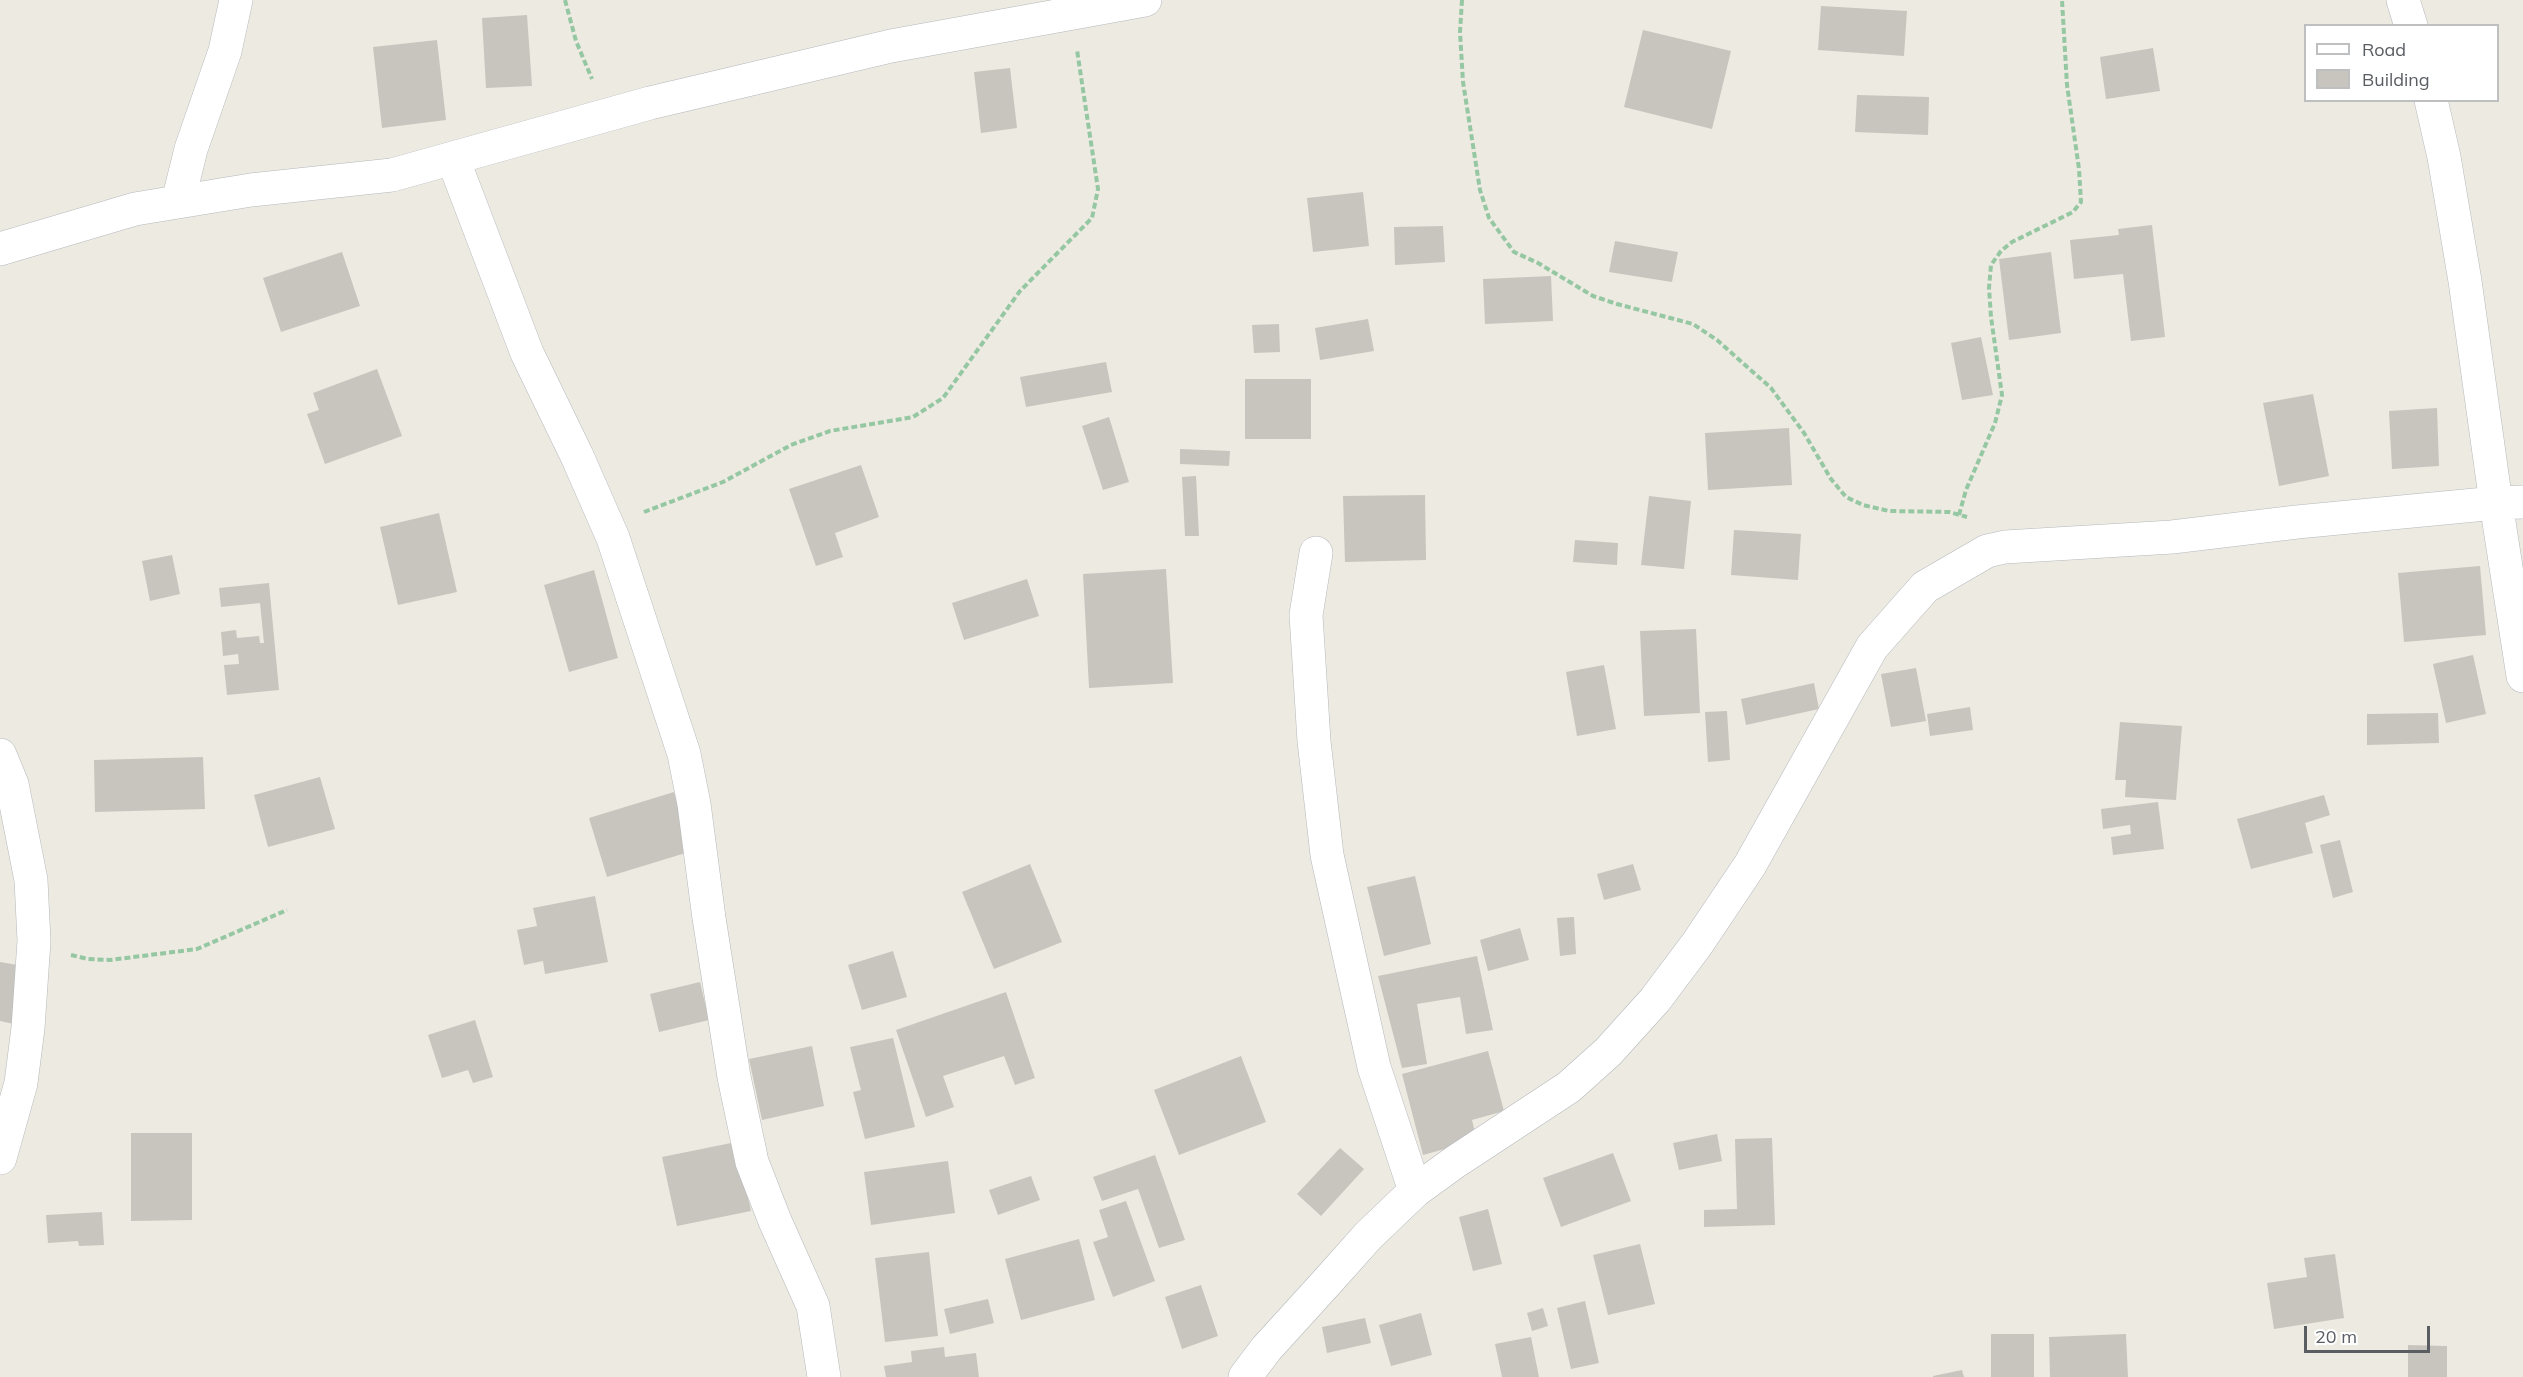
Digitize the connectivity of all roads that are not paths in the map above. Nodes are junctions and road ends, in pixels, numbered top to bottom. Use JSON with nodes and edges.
{"nodes":[{"id":1,"x":236,"y":0,"type":"edge"},
{"id":2,"x":1145,"y":0,"type":"edge"},
{"id":3,"x":2403,"y":0,"type":"edge"},
{"id":4,"x":2410,"y":24,"type":"edge"},
{"id":5,"x":2431,"y":102,"type":"edge"},
{"id":6,"x":453,"y":159,"type":"junction"},
{"id":7,"x":178,"y":202,"type":"junction"},
{"id":8,"x":0,"y":249,"type":"edge"},
{"id":9,"x":2509,"y":502,"type":"edge"},
{"id":10,"x":1316,"y":553,"type":"dead end"},
{"id":11,"x":2523,"y":676,"type":"edge"},
{"id":12,"x":0,"y":755,"type":"edge"},
{"id":13,"x":0,"y":1158,"type":"edge"},
{"id":14,"x":1415,"y":1191,"type":"junction"},
{"id":15,"x":824,"y":1377,"type":"edge"},
{"id":16,"x":1245,"y":1377,"type":"edge"}],
"edges":[{"from":1,"to":7,"type":"street"},
{"from":2,"to":6,"type":"street"},
{"from":3,"to":4,"type":"street"},
{"from":5,"to":9,"type":"street"},
{"from":6,"to":7,"type":"street"},
{"from":6,"to":15,"type":"street"},
{"from":7,"to":8,"type":"street"},
{"from":9,"to":11,"type":"street"},
{"from":9,"to":14,"type":"street"},
{"from":10,"to":14,"type":"street"},
{"from":12,"to":13,"type":"street"},
{"from":14,"to":16,"type":"street"}]}
